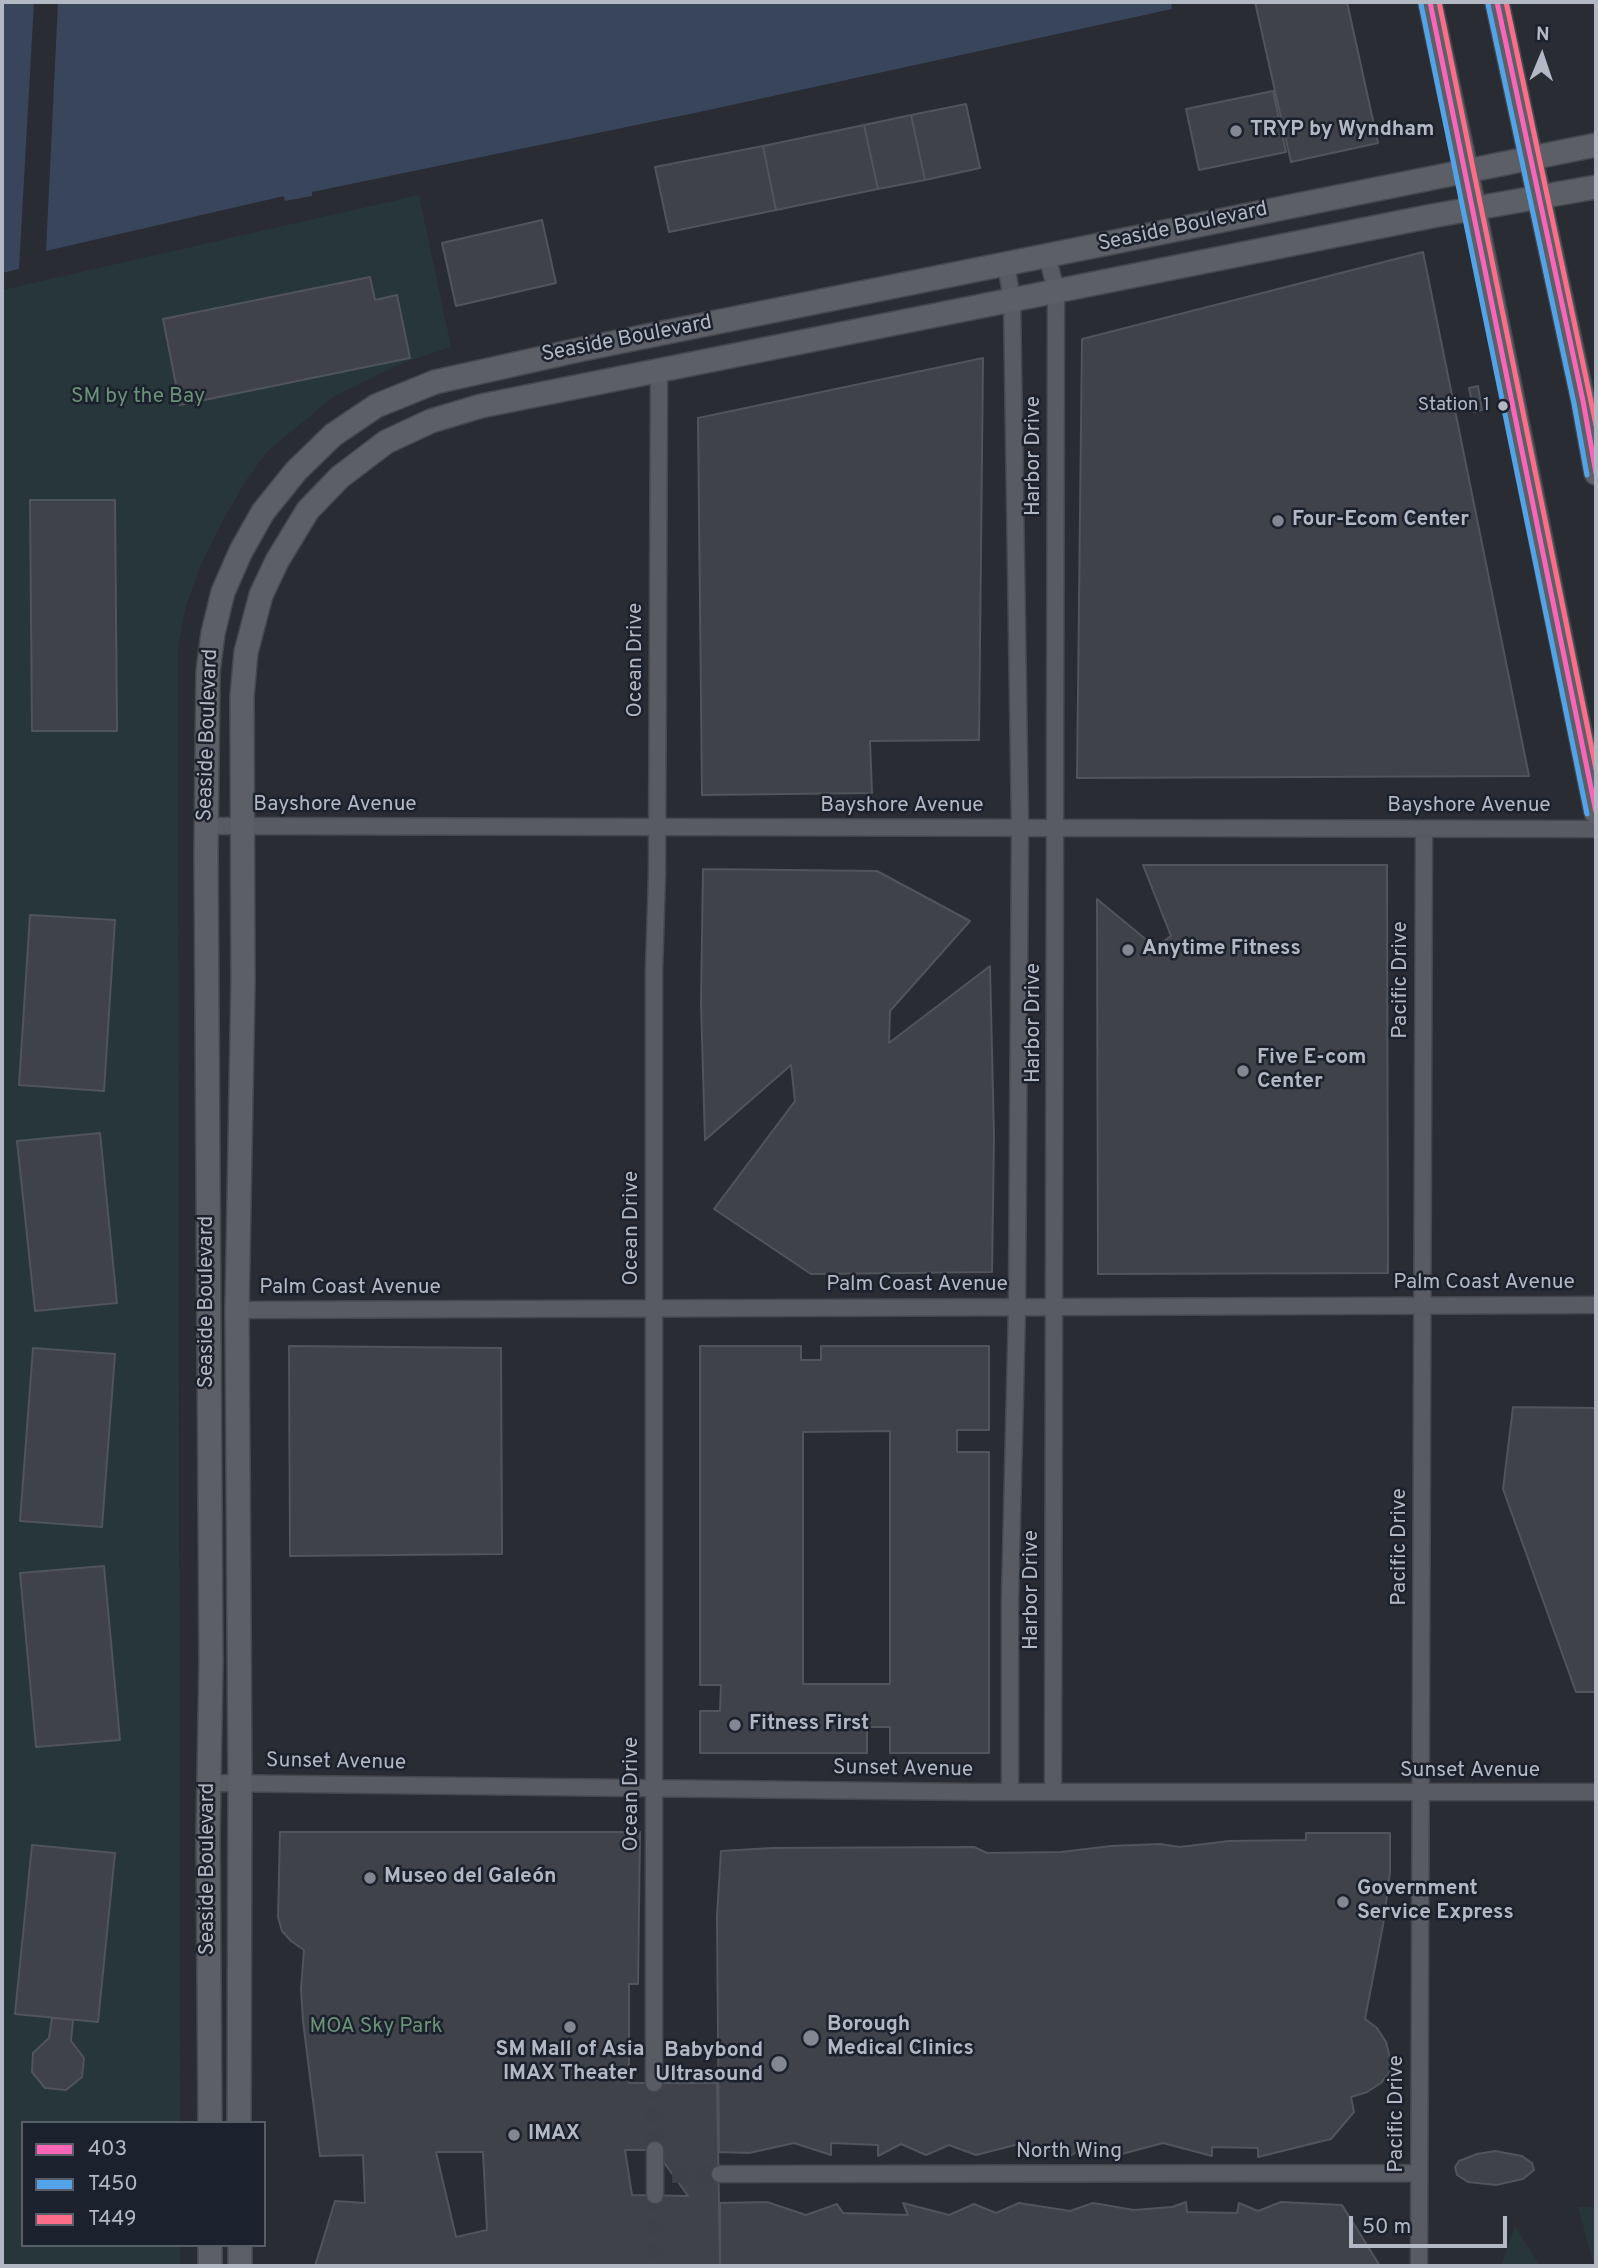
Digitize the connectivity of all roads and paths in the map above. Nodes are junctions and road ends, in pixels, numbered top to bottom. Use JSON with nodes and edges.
{"nodes":[{"id":1,"x":1430,"y":2,"type":"edge"},
{"id":2,"x":1497,"y":2,"type":"edge"},
{"id":3,"x":1596,"y":145,"type":"edge"},
{"id":4,"x":1531,"y":157,"type":"junction"},
{"id":5,"x":1466,"y":169,"type":"junction"},
{"id":6,"x":1596,"y":187,"type":"edge"},
{"id":7,"x":1539,"y":197,"type":"junction"},
{"id":8,"x":1474,"y":209,"type":"junction"},
{"id":9,"x":1047,"y":256,"type":"junction"},
{"id":10,"x":1006,"y":264,"type":"junction"},
{"id":11,"x":1056,"y":290,"type":"junction"},
{"id":12,"x":1012,"y":300,"type":"junction"},
{"id":13,"x":659,"y":372,"type":"junction"},
{"id":14,"x":1596,"y":473,"type":"edge"},
{"id":15,"x":1596,"y":812,"type":"edge"},
{"id":16,"x":207,"y":826,"type":"junction"},
{"id":17,"x":242,"y":827,"type":"junction"},
{"id":18,"x":657,"y":827,"type":"junction"},
{"id":19,"x":1020,"y":828,"type":"junction"},
{"id":20,"x":1056,"y":828,"type":"junction"},
{"id":21,"x":1424,"y":828,"type":"junction"},
{"id":22,"x":1596,"y":829,"type":"edge"},
{"id":23,"x":1422,"y":1305,"type":"junction"},
{"id":24,"x":1596,"y":1305,"type":"edge"},
{"id":25,"x":1017,"y":1307,"type":"junction"},
{"id":26,"x":1055,"y":1307,"type":"junction"},
{"id":27,"x":654,"y":1309,"type":"junction"},
{"id":28,"x":237,"y":1310,"type":"junction"},
{"id":29,"x":209,"y":1783,"type":"junction"},
{"id":30,"x":240,"y":1783,"type":"junction"},
{"id":31,"x":653,"y":1789,"type":"junction"},
{"id":32,"x":1010,"y":1791,"type":"junction"},
{"id":33,"x":1053,"y":1792,"type":"junction"},
{"id":34,"x":1596,"y":1793,"type":"edge"},
{"id":35,"x":1421,"y":1794,"type":"junction"},
{"id":36,"x":654,"y":2083,"type":"tunnel mouth"},
{"id":37,"x":210,"y":2121,"type":"edge"},
{"id":38,"x":239,"y":2121,"type":"edge"},
{"id":39,"x":655,"y":2150,"type":"tunnel mouth"},
{"id":40,"x":1419,"y":2173,"type":"junction"},
{"id":41,"x":655,"y":2174,"type":"junction"},
{"id":42,"x":720,"y":2174,"type":"tunnel mouth"},
{"id":43,"x":672,"y":2175,"type":"tunnel mouth"},
{"id":44,"x":655,"y":2195,"type":"tunnel mouth"},
{"id":45,"x":210,"y":2247,"type":"edge"},
{"id":46,"x":240,"y":2247,"type":"edge"},
{"id":47,"x":210,"y":2266,"type":"edge"},
{"id":48,"x":240,"y":2266,"type":"edge"},
{"id":49,"x":1419,"y":2266,"type":"edge"}],
"edges":[{"from":1,"to":5,"type":"street"},
{"from":2,"to":4,"type":"street"},
{"from":3,"to":4,"type":"street","name":"Seaside Boulevard"},
{"from":4,"to":5,"type":"street","name":"Seaside Boulevard"},
{"from":4,"to":7,"type":"street"},
{"from":5,"to":8,"type":"street"},
{"from":5,"to":9,"type":"street","name":"Seaside Boulevard"},
{"from":6,"to":7,"type":"street","name":"Seaside Boulevard"},
{"from":7,"to":8,"type":"street","name":"Seaside Boulevard"},
{"from":7,"to":14,"type":"street"},
{"from":8,"to":11,"type":"street","name":"Seaside Boulevard"},
{"from":8,"to":15,"type":"street"},
{"from":9,"to":10,"type":"street","name":"Seaside Boulevard"},
{"from":9,"to":11,"type":"street","name":"Harbor Drive"},
{"from":10,"to":12,"type":"street","name":"Harbor Drive"},
{"from":10,"to":16,"type":"street","name":"Seaside Boulevard"},
{"from":11,"to":12,"type":"street","name":"Seaside Boulevard"},
{"from":11,"to":20,"type":"street","name":"Harbor Drive"},
{"from":12,"to":13,"type":"street","name":"Seaside Boulevard"},
{"from":12,"to":19,"type":"street","name":"Harbor Drive"},
{"from":13,"to":17,"type":"street","name":"Seaside Boulevard"},
{"from":13,"to":18,"type":"street","name":"Ocean Drive"},
{"from":16,"to":17,"type":"street","name":"Bayshore Avenue"},
{"from":16,"to":29,"type":"street","name":"Seaside Boulevard"},
{"from":17,"to":18,"type":"street","name":"Bayshore Avenue"},
{"from":17,"to":28,"type":"street","name":"Seaside Boulevard"},
{"from":18,"to":19,"type":"street","name":"Bayshore Avenue"},
{"from":18,"to":27,"type":"street","name":"Ocean Drive"},
{"from":19,"to":20,"type":"street","name":"Bayshore Avenue"},
{"from":19,"to":25,"type":"street","name":"Harbor Drive"},
{"from":20,"to":21,"type":"street","name":"Bayshore Avenue"},
{"from":20,"to":26,"type":"street","name":"Harbor Drive"},
{"from":21,"to":22,"type":"street","name":"Bayshore Avenue"},
{"from":21,"to":23,"type":"street","name":"Pacific Drive"},
{"from":23,"to":24,"type":"street","name":"Palm Coast Avenue"},
{"from":23,"to":26,"type":"street","name":"Palm Coast Avenue"},
{"from":23,"to":35,"type":"street","name":"Pacific Drive"},
{"from":25,"to":26,"type":"street","name":"Palm Coast Avenue"},
{"from":25,"to":27,"type":"street","name":"Palm Coast Avenue"},
{"from":25,"to":32,"type":"street","name":"Harbor Drive"},
{"from":26,"to":33,"type":"street","name":"Harbor Drive"},
{"from":27,"to":28,"type":"street","name":"Palm Coast Avenue"},
{"from":27,"to":31,"type":"street","name":"Ocean Drive"},
{"from":28,"to":30,"type":"street","name":"Seaside Boulevard"},
{"from":29,"to":30,"type":"street","name":"Sunset Avenue"},
{"from":29,"to":37,"type":"street","name":"Seaside Boulevard"},
{"from":30,"to":31,"type":"street","name":"Sunset Avenue"},
{"from":30,"to":38,"type":"street","name":"Seaside Boulevard"},
{"from":31,"to":32,"type":"street","name":"Sunset Avenue"},
{"from":31,"to":36,"type":"street","name":"Ocean Drive"},
{"from":32,"to":33,"type":"street","name":"Sunset Avenue"},
{"from":33,"to":35,"type":"street","name":"Sunset Avenue"},
{"from":34,"to":35,"type":"street","name":"Sunset Avenue"},
{"from":35,"to":40,"type":"street","name":"Pacific Drive"},
{"from":39,"to":41,"type":"street"},
{"from":40,"to":42,"type":"street","name":"North Wing"},
{"from":40,"to":49,"type":"street","name":"Pacific Drive"},
{"from":41,"to":43,"type":"street"},
{"from":41,"to":44,"type":"street"},
{"from":45,"to":47,"type":"street"},
{"from":46,"to":48,"type":"street"}]}
